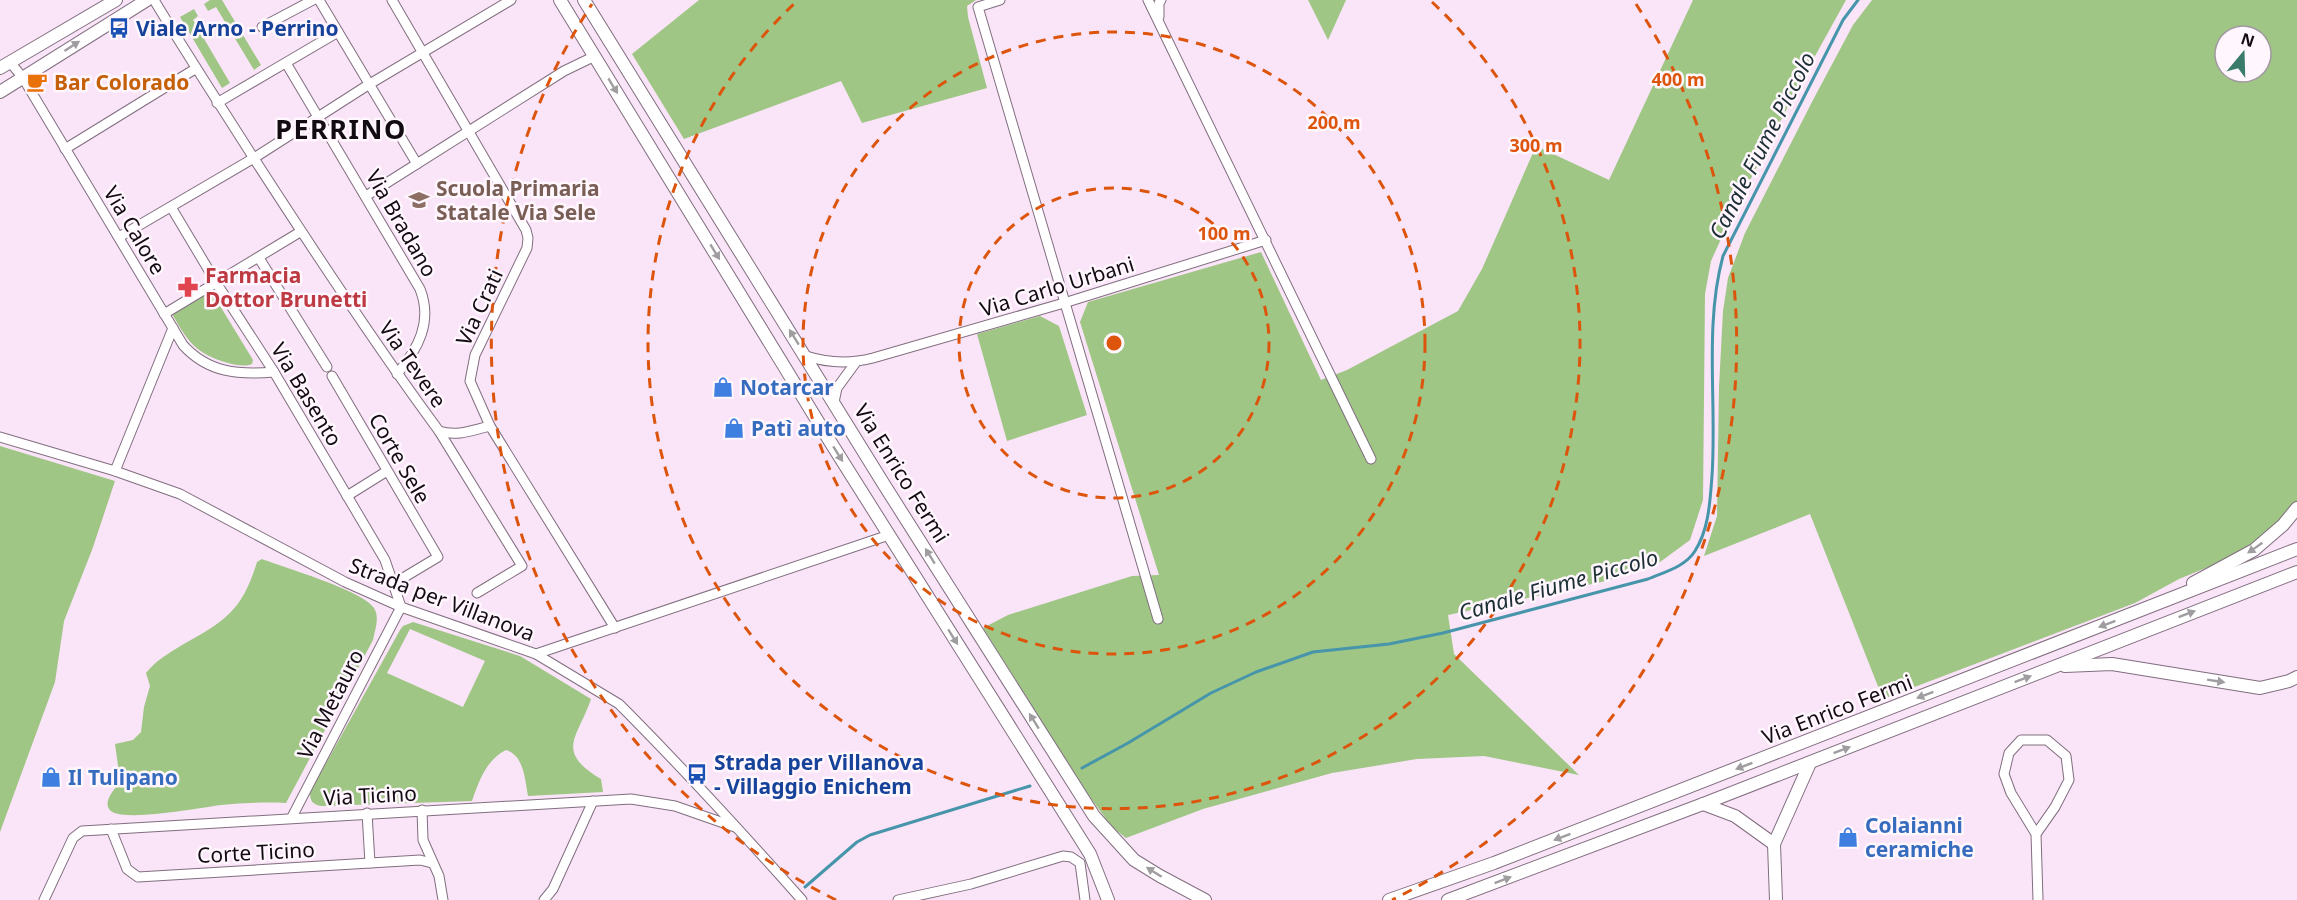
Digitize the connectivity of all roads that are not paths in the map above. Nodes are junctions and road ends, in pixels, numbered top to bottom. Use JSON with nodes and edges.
{"nodes":[{"id":1,"x":116,"y":0,"type":"edge"},
{"id":2,"x":147,"y":0,"type":"edge"},
{"id":3,"x":154,"y":0,"type":"edge"},
{"id":4,"x":313,"y":0,"type":"edge"},
{"id":5,"x":319,"y":0,"type":"edge"},
{"id":6,"x":392,"y":0,"type":"edge"},
{"id":7,"x":511,"y":0,"type":"edge"},
{"id":8,"x":560,"y":0,"type":"edge"},
{"id":9,"x":584,"y":0,"type":"edge"},
{"id":10,"x":1000,"y":0,"type":"edge"},
{"id":11,"x":1148,"y":0,"type":"edge"},
{"id":12,"x":1161,"y":0,"type":"edge"},
{"id":13,"x":1159,"y":19,"type":"junction"},
{"id":14,"x":262,"y":27,"type":"dead end"},
{"id":15,"x":338,"y":32,"type":"junction"},
{"id":16,"x":423,"y":54,"type":"junction"},
{"id":17,"x":595,"y":56,"type":"junction"},
{"id":18,"x":286,"y":63,"type":"junction"},
{"id":19,"x":5,"y":65,"type":"edge"},
{"id":20,"x":195,"y":69,"type":"junction"},
{"id":21,"x":23,"y":78,"type":"junction"},
{"id":22,"x":368,"y":85,"type":"junction"},
{"id":23,"x":0,"y":92,"type":"edge"},
{"id":24,"x":217,"y":103,"type":"junction"},
{"id":25,"x":319,"y":116,"type":"junction"},
{"id":26,"x":467,"y":132,"type":"junction"},
{"id":27,"x":65,"y":149,"type":"junction"},
{"id":28,"x":254,"y":158,"type":"junction"},
{"id":29,"x":417,"y":164,"type":"junction"},
{"id":30,"x":366,"y":196,"type":"junction"},
{"id":31,"x":171,"y":207,"type":"junction"},
{"id":32,"x":300,"y":232,"type":"junction"},
{"id":33,"x":119,"y":237,"type":"junction"},
{"id":34,"x":1266,"y":240,"type":"junction"},
{"id":35,"x":259,"y":258,"type":"junction"},
{"id":36,"x":217,"y":284,"type":"junction"},
{"id":37,"x":1064,"y":303,"type":"junction"},
{"id":38,"x":164,"y":314,"type":"junction"},
{"id":39,"x":173,"y":328,"type":"junction"},
{"id":40,"x":806,"y":356,"type":"junction"},
{"id":41,"x":856,"y":362,"type":"junction"},
{"id":42,"x":327,"y":368,"type":"dead end"},
{"id":43,"x":274,"y":372,"type":"junction"},
{"id":44,"x":397,"y":374,"type":"junction"},
{"id":45,"x":332,"y":376,"type":"dead end"},
{"id":46,"x":834,"y":402,"type":"junction"},
{"id":47,"x":490,"y":426,"type":"junction"},
{"id":48,"x":439,"y":431,"type":"junction"},
{"id":49,"x":0,"y":438,"type":"edge"},
{"id":50,"x":1371,"y":459,"type":"dead end"},
{"id":51,"x":115,"y":471,"type":"junction"},
{"id":52,"x":387,"y":471,"type":"junction"},
{"id":53,"x":347,"y":496,"type":"junction"},
{"id":54,"x":2297,"y":508,"type":"edge"},
{"id":55,"x":889,"y":535,"type":"junction"},
{"id":56,"x":2297,"y":549,"type":"edge"},
{"id":57,"x":2297,"y":572,"type":"edge"},
{"id":58,"x":393,"y":584,"type":"junction"},
{"id":59,"x":477,"y":593,"type":"dead end"},
{"id":60,"x":2161,"y":602,"type":"junction"},
{"id":61,"x":400,"y":607,"type":"junction"},
{"id":62,"x":1158,"y":619,"type":"dead end"},
{"id":63,"x":615,"y":628,"type":"junction"},
{"id":64,"x":536,"y":654,"type":"junction"},
{"id":65,"x":2054,"y":667,"type":"junction"},
{"id":66,"x":2297,"y":677,"type":"edge"},
{"id":67,"x":1810,"y":763,"type":"junction"},
{"id":68,"x":593,"y":801,"type":"junction"},
{"id":69,"x":1703,"y":804,"type":"junction"},
{"id":70,"x":422,"y":810,"type":"junction"},
{"id":71,"x":367,"y":813,"type":"junction"},
{"id":72,"x":292,"y":817,"type":"junction"},
{"id":73,"x":736,"y":828,"type":"junction"},
{"id":74,"x":111,"y":829,"type":"junction"},
{"id":75,"x":2036,"y":834,"type":"junction"},
{"id":76,"x":1774,"y":844,"type":"junction"},
{"id":77,"x":370,"y":863,"type":"junction"},
{"id":78,"x":432,"y":863,"type":"junction"},
{"id":79,"x":44,"y":900,"type":"edge"},
{"id":80,"x":443,"y":900,"type":"edge"},
{"id":81,"x":544,"y":900,"type":"edge"},
{"id":82,"x":802,"y":900,"type":"edge"},
{"id":83,"x":898,"y":900,"type":"edge"},
{"id":84,"x":1085,"y":900,"type":"edge"},
{"id":85,"x":1108,"y":900,"type":"edge"},
{"id":86,"x":1205,"y":900,"type":"edge"},
{"id":87,"x":1389,"y":900,"type":"edge"},
{"id":88,"x":1448,"y":900,"type":"edge"},
{"id":89,"x":1776,"y":900,"type":"edge"},
{"id":90,"x":2038,"y":900,"type":"edge"}],
"edges":[{"from":1,"to":19,"type":"street"},
{"from":21,"to":2,"type":"street","one_way":true},
{"from":3,"to":20,"type":"street","name":"Via Tevere"},
{"from":4,"to":14,"type":"street"},
{"from":5,"to":15,"type":"street"},
{"from":6,"to":16,"type":"street","name":"Via Crati"},
{"from":7,"to":16,"type":"street"},
{"from":8,"to":17,"type":"street","name":"Via Enrico Fermi"},
{"from":40,"to":9,"type":"street","name":"Via Enrico Fermi","one_way":true},
{"from":10,"to":37,"type":"street"},
{"from":11,"to":13,"type":"street"},
{"from":12,"to":13,"type":"street"},
{"from":13,"to":34,"type":"street"},
{"from":15,"to":18,"type":"street"},
{"from":15,"to":22,"type":"street"},
{"from":16,"to":22,"type":"street"},
{"from":16,"to":26,"type":"street","name":"Via Crati"},
{"from":17,"to":26,"type":"street"},
{"from":17,"to":55,"type":"street","name":"Via Enrico Fermi","one_way":true},
{"from":18,"to":24,"type":"street"},
{"from":18,"to":25,"type":"street","name":"Via Bradano"},
{"from":19,"to":21,"type":"street","name":"Via Calore"},
{"from":20,"to":24,"type":"street","name":"Via Tevere"},
{"from":20,"to":27,"type":"street"},
{"from":21,"to":23,"type":"street"},
{"from":21,"to":27,"type":"street","name":"Via Calore"},
{"from":22,"to":25,"type":"street"},
{"from":22,"to":29,"type":"street"},
{"from":24,"to":28,"type":"street","name":"Via Tevere"},
{"from":25,"to":28,"type":"street"},
{"from":25,"to":30,"type":"street","name":"Via Bradano"},
{"from":26,"to":29,"type":"street"},
{"from":26,"to":47,"type":"street","name":"Via Crati"},
{"from":27,"to":33,"type":"street","name":"Via Calore"},
{"from":28,"to":31,"type":"street"},
{"from":28,"to":32,"type":"street","name":"Via Tevere"},
{"from":29,"to":30,"type":"street"},
{"from":30,"to":44,"type":"street","name":"Via Bradano"},
{"from":31,"to":33,"type":"street"},
{"from":31,"to":36,"type":"street","name":"Via Basento"},
{"from":32,"to":35,"type":"street"},
{"from":32,"to":44,"type":"street","name":"Via Tevere"},
{"from":33,"to":38,"type":"street","name":"Via Calore"},
{"from":34,"to":37,"type":"street","name":"Via Carlo Urbani"},
{"from":34,"to":50,"type":"street"},
{"from":35,"to":36,"type":"street"},
{"from":35,"to":42,"type":"street"},
{"from":36,"to":38,"type":"street"},
{"from":36,"to":43,"type":"street","name":"Via Basento"},
{"from":37,"to":41,"type":"street","name":"Via Carlo Urbani"},
{"from":37,"to":62,"type":"street"},
{"from":38,"to":39,"type":"street","name":"Via Calore"},
{"from":39,"to":43,"type":"street","name":"Via Calore"},
{"from":39,"to":51,"type":"street"},
{"from":40,"to":41,"type":"street","name":"Via Carlo Urbani"},
{"from":40,"to":46,"type":"street","name":"Via Enrico Fermi"},
{"from":41,"to":46,"type":"street"},
{"from":43,"to":53,"type":"street","name":"Via Basento"},
{"from":44,"to":48,"type":"street","name":"Via Tevere"},
{"from":45,"to":52,"type":"street","name":"Corte Sele"},
{"from":86,"to":46,"type":"street","name":"Via Enrico Fermi","one_way":true},
{"from":47,"to":48,"type":"street","name":"Via Tevere"},
{"from":47,"to":63,"type":"street","name":"Via Crati"},
{"from":48,"to":59,"type":"street"},
{"from":49,"to":51,"type":"street","name":"Strada per Villanova"},
{"from":51,"to":61,"type":"street","name":"Strada per Villanova"},
{"from":52,"to":53,"type":"street"},
{"from":52,"to":58,"type":"street","name":"Corte Sele"},
{"from":53,"to":58,"type":"street","name":"Via Basento"},
{"from":54,"to":60,"type":"street","one_way":true},
{"from":55,"to":63,"type":"street","name":"Via Enrico Fermi"},
{"from":55,"to":85,"type":"street","name":"Via Enrico Fermi","one_way":true},
{"from":56,"to":60,"type":"street","name":"Via Enrico Fermi"},
{"from":65,"to":57,"type":"street","name":"Via Enrico Fermi","one_way":true},
{"from":58,"to":61,"type":"street","name":"Via Basento"},
{"from":60,"to":87,"type":"street","name":"Via Enrico Fermi","one_way":true},
{"from":61,"to":64,"type":"street","name":"Strada per Villanova"},
{"from":61,"to":72,"type":"street","name":"Via Metauro"},
{"from":63,"to":64,"type":"street","name":"Via Enrico Fermi"},
{"from":64,"to":73,"type":"street","name":"Strada per Villanova"},
{"from":65,"to":66,"type":"street","one_way":true},
{"from":67,"to":65,"type":"street","name":"Via Enrico Fermi","one_way":true},
{"from":67,"to":69,"type":"street","name":"Via Enrico Fermi"},
{"from":67,"to":76,"type":"street"},
{"from":68,"to":70,"type":"street","name":"Via Ticino"},
{"from":68,"to":73,"type":"street","name":"Via Ticino"},
{"from":68,"to":81,"type":"street"},
{"from":69,"to":76,"type":"street"},
{"from":88,"to":69,"type":"street","name":"Via Enrico Fermi","one_way":true},
{"from":70,"to":71,"type":"street","name":"Via Ticino"},
{"from":70,"to":78,"type":"street"},
{"from":71,"to":72,"type":"street","name":"Via Ticino"},
{"from":71,"to":77,"type":"street"},
{"from":72,"to":74,"type":"street","name":"Via Ticino"},
{"from":73,"to":82,"type":"street","name":"Strada per Villanova"},
{"from":74,"to":77,"type":"street","name":"Corte Ticino"},
{"from":74,"to":79,"type":"street","name":"Via Ticino"},
{"from":75,"to":75,"type":"street"},
{"from":75,"to":90,"type":"street"},
{"from":76,"to":89,"type":"street"},
{"from":77,"to":78,"type":"street","name":"Corte Ticino"},
{"from":78,"to":80,"type":"street"},
{"from":83,"to":84,"type":"street"}]}
